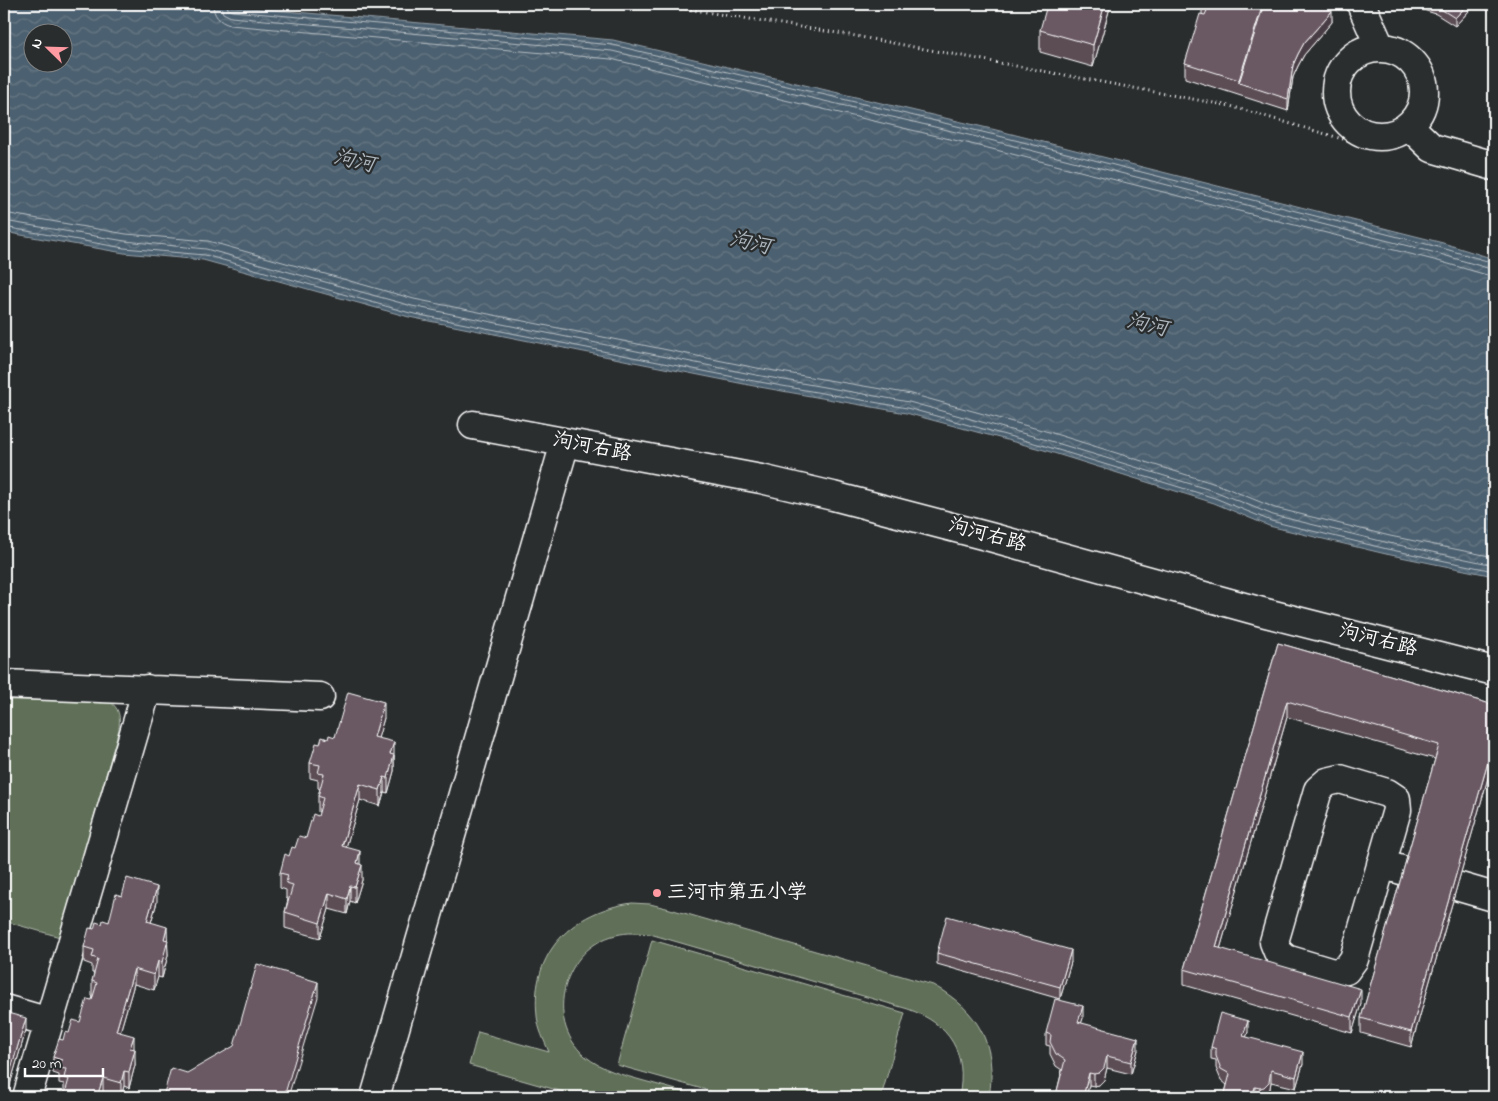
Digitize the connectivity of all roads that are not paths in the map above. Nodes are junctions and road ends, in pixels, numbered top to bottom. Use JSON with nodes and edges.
{"nodes":[{"id":1,"x":1361,"y":4,"type":"edge"},
{"id":2,"x":1380,"y":47,"type":"junction"},
{"id":3,"x":1409,"y":126,"type":"junction"},
{"id":4,"x":1494,"y":166,"type":"edge"},
{"id":5,"x":473,"y":426,"type":"dead end"},
{"id":6,"x":565,"y":442,"type":"junction"},
{"id":7,"x":1494,"y":671,"type":"edge"},
{"id":8,"x":4,"y":684,"type":"edge"},
{"id":9,"x":147,"y":690,"type":"junction"},
{"id":10,"x":320,"y":697,"type":"dead end"},
{"id":11,"x":1381,"y":864,"type":"junction"},
{"id":12,"x":1494,"y":897,"type":"edge"},
{"id":13,"x":4,"y":1009,"type":"edge"},
{"id":14,"x":49,"y":1022,"type":"junction"},
{"id":15,"x":27,"y":1097,"type":"edge"},
{"id":16,"x":375,"y":1097,"type":"edge"}],
"edges":[{"from":1,"to":2,"type":"street"},
{"from":2,"to":3,"type":"street"},
{"from":2,"to":3,"type":"street"},
{"from":3,"to":4,"type":"street"},
{"from":5,"to":6,"type":"street","name":"泃河右路"},
{"from":6,"to":7,"type":"street","name":"泃河右路"},
{"from":6,"to":16,"type":"street"},
{"from":8,"to":9,"type":"street"},
{"from":9,"to":10,"type":"street"},
{"from":9,"to":14,"type":"street"},
{"from":11,"to":11,"type":"street"},
{"from":11,"to":12,"type":"street"},
{"from":13,"to":14,"type":"street"},
{"from":14,"to":15,"type":"street"}]}
